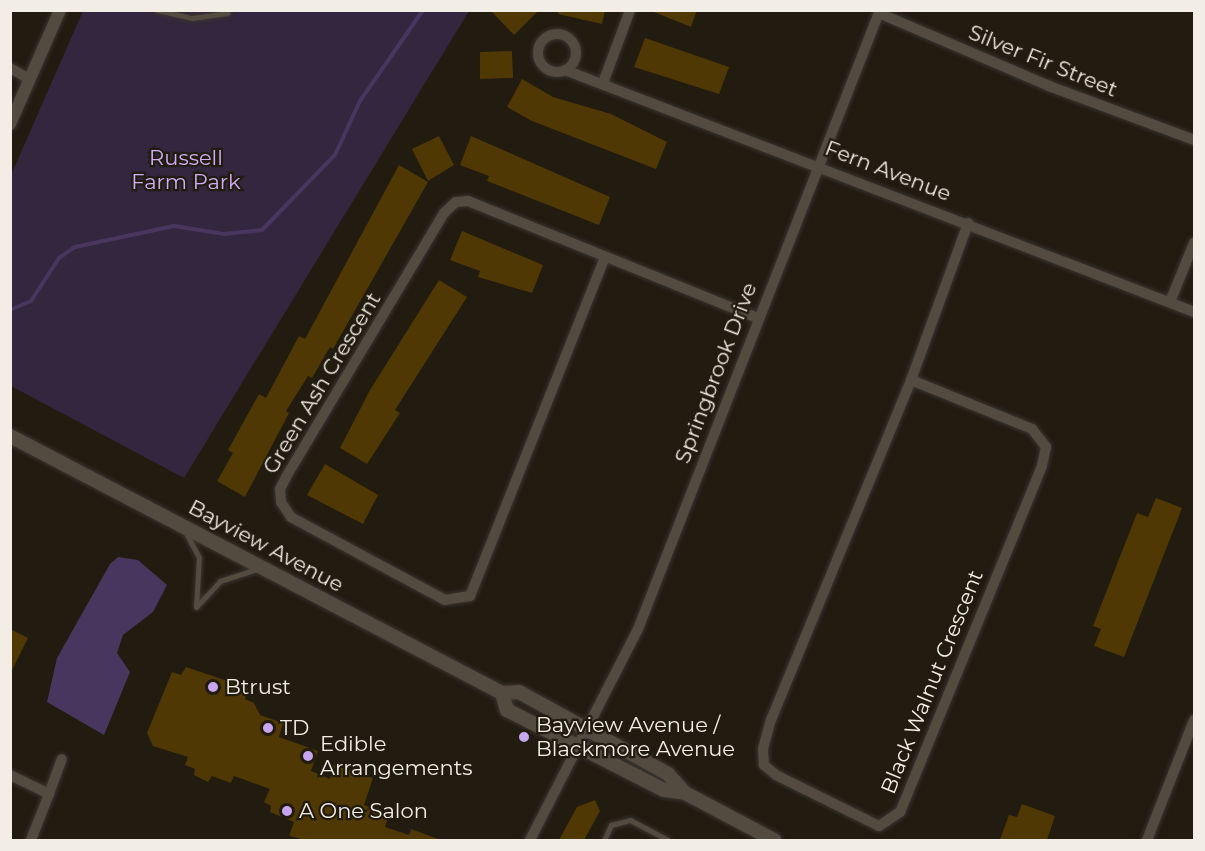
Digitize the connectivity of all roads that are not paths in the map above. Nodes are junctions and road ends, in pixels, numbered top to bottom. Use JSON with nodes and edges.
{"nodes":[{"id":1,"x":60,"y":10,"type":"edge"},
{"id":2,"x":157,"y":10,"type":"edge"},
{"id":3,"x":630,"y":10,"type":"edge"},
{"id":4,"x":880,"y":12,"type":"edge"},
{"id":5,"x":228,"y":13,"type":"dead end"},
{"id":6,"x":10,"y":68,"type":"edge"},
{"id":7,"x":565,"y":70,"type":"dead end"},
{"id":8,"x":29,"y":79,"type":"junction"},
{"id":9,"x":603,"y":83,"type":"junction"},
{"id":10,"x":10,"y":124,"type":"edge"},
{"id":11,"x":1194,"y":140,"type":"edge"},
{"id":12,"x":819,"y":165,"type":"junction"},
{"id":13,"x":968,"y":223,"type":"junction"},
{"id":14,"x":1194,"y":243,"type":"edge"},
{"id":15,"x":605,"y":257,"type":"junction"},
{"id":16,"x":1170,"y":302,"type":"junction"},
{"id":17,"x":1194,"y":312,"type":"edge"},
{"id":18,"x":758,"y":318,"type":"junction"},
{"id":19,"x":911,"y":380,"type":"junction"},
{"id":20,"x":10,"y":436,"type":"edge"},
{"id":21,"x":183,"y":526,"type":"junction"},
{"id":22,"x":263,"y":568,"type":"junction"},
{"id":23,"x":502,"y":693,"type":"junction"},
{"id":24,"x":1194,"y":720,"type":"edge"},
{"id":25,"x":588,"y":730,"type":"junction"},
{"id":26,"x":579,"y":746,"type":"junction"},
{"id":27,"x":62,"y":759,"type":"dead end"},
{"id":28,"x":10,"y":775,"type":"edge"},
{"id":29,"x":685,"y":793,"type":"junction"},
{"id":30,"x":49,"y":794,"type":"junction"},
{"id":31,"x":31,"y":840,"type":"edge"},
{"id":32,"x":530,"y":840,"type":"edge"},
{"id":33,"x":604,"y":840,"type":"edge"},
{"id":34,"x":668,"y":840,"type":"edge"},
{"id":35,"x":774,"y":840,"type":"edge"},
{"id":36,"x":1147,"y":840,"type":"edge"}],
"edges":[{"from":1,"to":8,"type":"street"},
{"from":2,"to":5,"type":"lane"},
{"from":3,"to":9,"type":"street"},
{"from":4,"to":11,"type":"street","name":"Silver Fir Street"},
{"from":4,"to":12,"type":"street","name":"Springbrook Drive"},
{"from":6,"to":8,"type":"street"},
{"from":7,"to":9,"type":"street","name":"Fern Avenue"},
{"from":8,"to":10,"type":"street"},
{"from":9,"to":12,"type":"street","name":"Fern Avenue"},
{"from":12,"to":13,"type":"street","name":"Fern Avenue"},
{"from":12,"to":18,"type":"street","name":"Springbrook Drive"},
{"from":13,"to":16,"type":"street","name":"Fern Avenue"},
{"from":13,"to":19,"type":"street","name":"Black Walnut Crescent"},
{"from":14,"to":16,"type":"street"},
{"from":15,"to":15,"type":"street","name":"Green Ash Crescent"},
{"from":15,"to":18,"type":"street","name":"Green Ash Crescent"},
{"from":16,"to":17,"type":"street","name":"Fern Avenue"},
{"from":18,"to":25,"type":"street","name":"Springbrook Drive"},
{"from":19,"to":19,"type":"street","name":"Black Walnut Crescent"},
{"from":20,"to":21,"type":"main road","name":"Bayview Avenue"},
{"from":21,"to":22,"type":"main road","name":"Bayview Avenue"},
{"from":21,"to":22,"type":"lane"},
{"from":22,"to":23,"type":"main road","name":"Bayview Avenue"},
{"from":23,"to":25,"type":"main road","name":"Bayview Avenue"},
{"from":23,"to":26,"type":"main road","name":"Bayview Avenue"},
{"from":24,"to":36,"type":"street"},
{"from":25,"to":26,"type":"street","name":"Springbrook Drive"},
{"from":25,"to":29,"type":"main road","name":"Bayview Avenue"},
{"from":26,"to":29,"type":"main road","name":"Bayview Avenue"},
{"from":26,"to":32,"type":"street","name":"Springbrook Drive"},
{"from":27,"to":30,"type":"street"},
{"from":28,"to":30,"type":"street"},
{"from":29,"to":35,"type":"main road","name":"Bayview Avenue"},
{"from":30,"to":31,"type":"street"},
{"from":33,"to":34,"type":"lane"}]}
